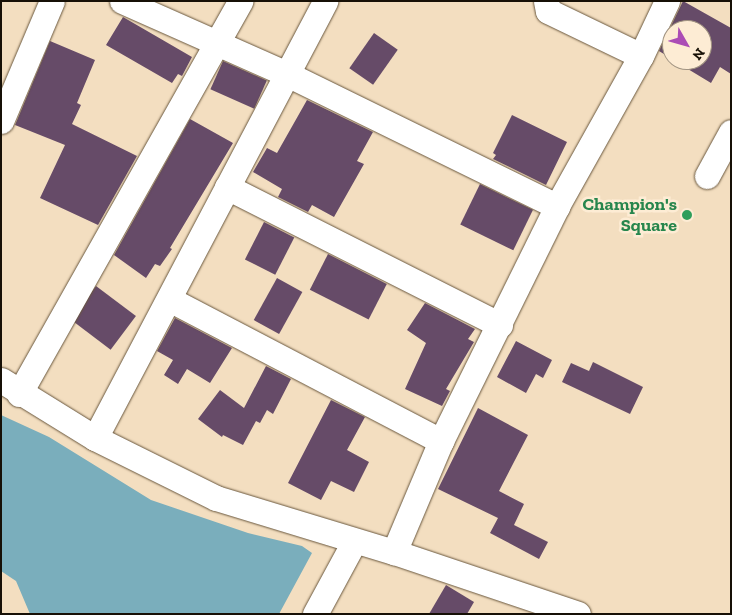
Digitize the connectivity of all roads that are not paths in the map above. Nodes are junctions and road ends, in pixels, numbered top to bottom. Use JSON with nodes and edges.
{"nodes":[{"id":1,"x":52,"y":1,"type":"edge"},
{"id":2,"x":122,"y":1,"type":"edge"},
{"id":3,"x":240,"y":1,"type":"edge"},
{"id":4,"x":325,"y":1,"type":"edge"},
{"id":5,"x":546,"y":1,"type":"edge"},
{"id":6,"x":667,"y":1,"type":"edge"},
{"id":7,"x":216,"y":43,"type":"junction"},
{"id":8,"x":641,"y":56,"type":"junction"},
{"id":9,"x":287,"y":74,"type":"junction"},
{"id":10,"x":1,"y":120,"type":"edge"},
{"id":11,"x":731,"y":132,"type":"edge"},
{"id":12,"x":707,"y":176,"type":"dead end"},
{"id":13,"x":227,"y":187,"type":"junction"},
{"id":14,"x":557,"y":206,"type":"junction"},
{"id":15,"x":169,"y":299,"type":"junction"},
{"id":16,"x":500,"y":325,"type":"junction"},
{"id":17,"x":10,"y":387,"type":"edge"},
{"id":18,"x":95,"y":438,"type":"junction"},
{"id":19,"x":441,"y":441,"type":"junction"},
{"id":20,"x":354,"y":542,"type":"junction"},
{"id":21,"x":394,"y":552,"type":"junction"},
{"id":22,"x":315,"y":614,"type":"edge"},
{"id":23,"x":578,"y":614,"type":"edge"}],
"edges":[{"from":1,"to":10,"type":"street"},
{"from":2,"to":7,"type":"street"},
{"from":3,"to":7,"type":"street"},
{"from":4,"to":9,"type":"street"},
{"from":5,"to":8,"type":"street"},
{"from":6,"to":8,"type":"street"},
{"from":7,"to":9,"type":"street"},
{"from":7,"to":17,"type":"street"},
{"from":8,"to":14,"type":"street"},
{"from":9,"to":13,"type":"street"},
{"from":9,"to":14,"type":"street"},
{"from":11,"to":12,"type":"street"},
{"from":13,"to":15,"type":"street"},
{"from":13,"to":16,"type":"street"},
{"from":14,"to":16,"type":"street"},
{"from":15,"to":18,"type":"street"},
{"from":15,"to":19,"type":"street"},
{"from":16,"to":19,"type":"street"},
{"from":17,"to":18,"type":"street"},
{"from":18,"to":20,"type":"street"},
{"from":19,"to":21,"type":"street"},
{"from":20,"to":21,"type":"street"},
{"from":20,"to":22,"type":"street"},
{"from":21,"to":23,"type":"street"}]}
